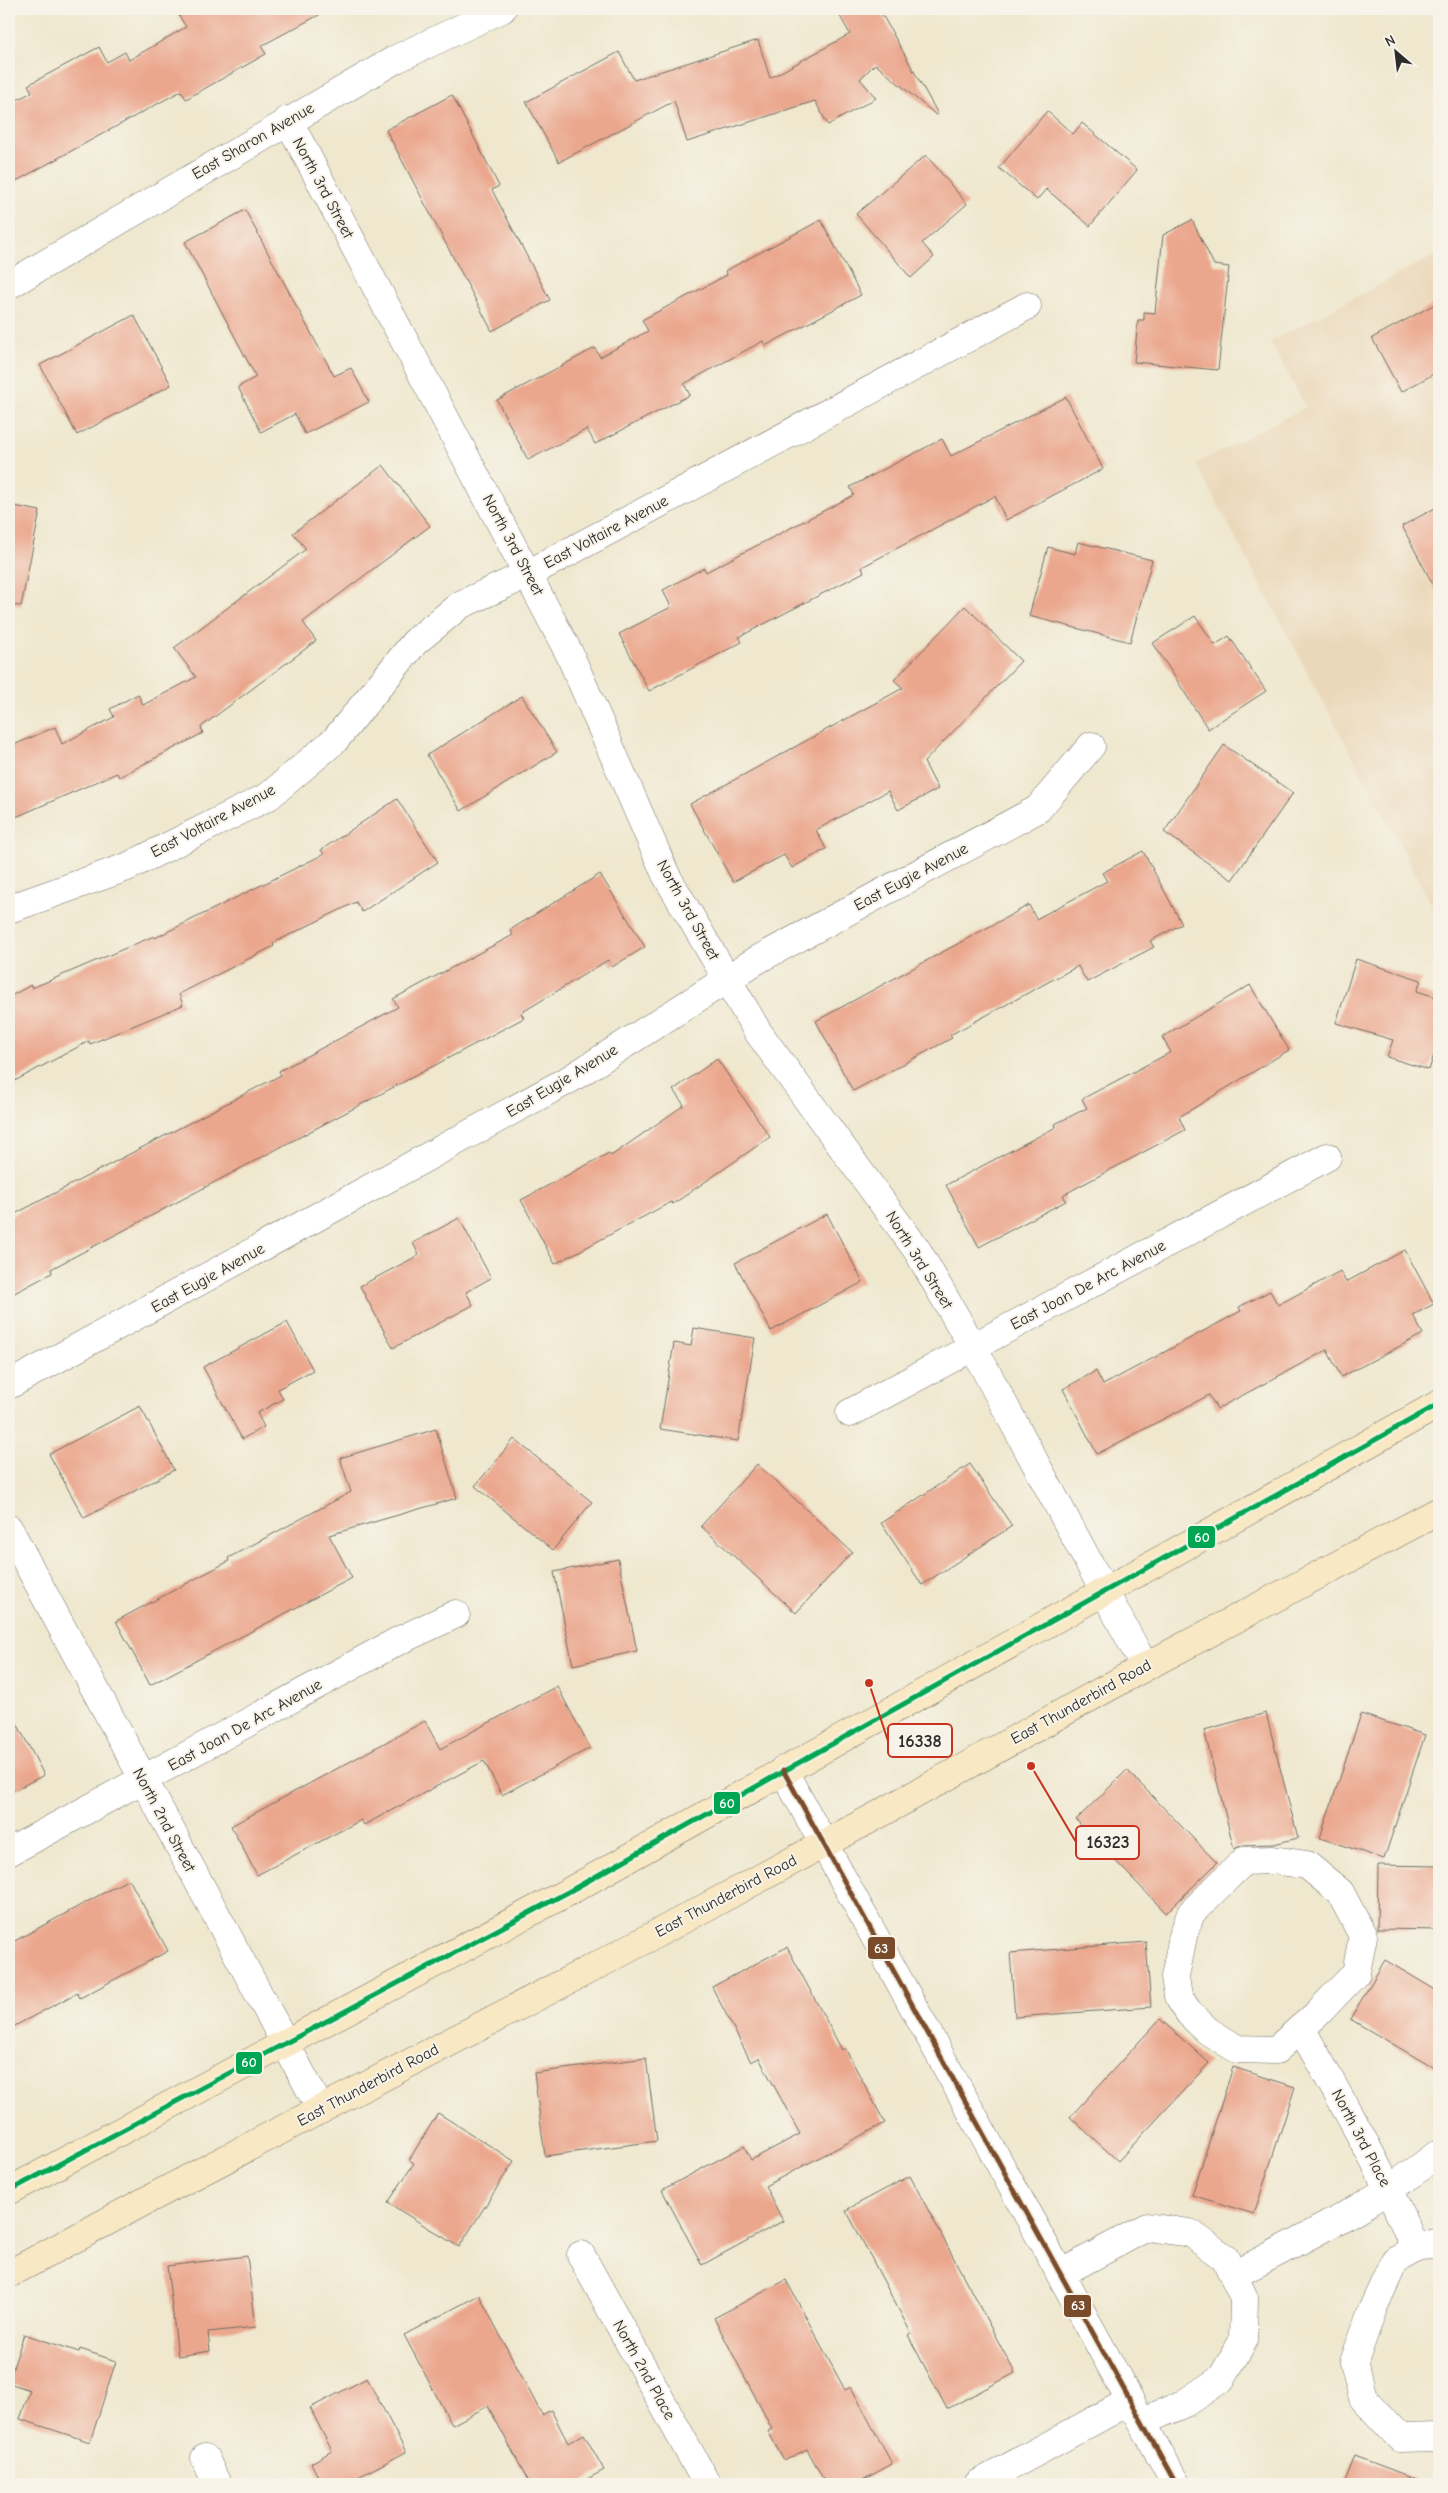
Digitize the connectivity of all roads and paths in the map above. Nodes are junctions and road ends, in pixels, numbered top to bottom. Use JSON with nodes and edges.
{"nodes":[{"id":1,"x":502,"y":9,"type":"edge"},
{"id":2,"x":288,"y":120,"type":"junction"},
{"id":3,"x":9,"y":285,"type":"edge"},
{"id":4,"x":1027,"y":306,"type":"dead end"},
{"id":5,"x":528,"y":574,"type":"junction"},
{"id":6,"x":1091,"y":746,"type":"dead end"},
{"id":7,"x":9,"y":909,"type":"edge"},
{"id":8,"x":726,"y":979,"type":"junction"},
{"id":9,"x":1327,"y":1157,"type":"dead end"},
{"id":10,"x":972,"y":1348,"type":"junction"},
{"id":11,"x":9,"y":1385,"type":"edge"},
{"id":12,"x":1439,"y":1404,"type":"edge"},
{"id":13,"x":850,"y":1413,"type":"dead end"},
{"id":14,"x":1439,"y":1511,"type":"edge"},
{"id":15,"x":9,"y":1529,"type":"edge"},
{"id":16,"x":1105,"y":1592,"type":"junction"},
{"id":17,"x":456,"y":1614,"type":"dead end"},
{"id":18,"x":1146,"y":1667,"type":"junction"},
{"id":19,"x":783,"y":1770,"type":"junction"},
{"id":20,"x":143,"y":1780,"type":"junction"},
{"id":21,"x":824,"y":1844,"type":"junction"},
{"id":22,"x":9,"y":1852,"type":"edge"},
{"id":23,"x":1301,"y":2028,"type":"junction"},
{"id":24,"x":286,"y":2044,"type":"junction"},
{"id":25,"x":321,"y":2110,"type":"junction"},
{"id":26,"x":1439,"y":2153,"type":"edge"},
{"id":27,"x":1388,"y":2188,"type":"junction"},
{"id":28,"x":9,"y":2191,"type":"edge"},
{"id":29,"x":1427,"y":2246,"type":"edge"},
{"id":30,"x":581,"y":2255,"type":"dead end"},
{"id":31,"x":9,"y":2274,"type":"edge"},
{"id":32,"x":1060,"y":2274,"type":"junction"},
{"id":33,"x":1234,"y":2276,"type":"junction"},
{"id":34,"x":1136,"y":2412,"type":"junction"},
{"id":35,"x":1439,"y":2437,"type":"edge"},
{"id":36,"x":205,"y":2458,"type":"dead end"},
{"id":37,"x":218,"y":2484,"type":"edge"},
{"id":38,"x":707,"y":2484,"type":"edge"},
{"id":39,"x":978,"y":2484,"type":"edge"},
{"id":40,"x":1176,"y":2484,"type":"edge"}],
"edges":[{"from":1,"to":2,"type":"street","name":"East Sharon Avenue"},
{"from":2,"to":3,"type":"street","name":"East Sharon Avenue"},
{"from":2,"to":5,"type":"street","name":"North 3rd Street"},
{"from":4,"to":5,"type":"street","name":"East Voltaire Avenue"},
{"from":5,"to":7,"type":"street","name":"East Voltaire Avenue"},
{"from":5,"to":8,"type":"street","name":"North 3rd Street"},
{"from":6,"to":8,"type":"street","name":"East Eugie Avenue"},
{"from":8,"to":10,"type":"street","name":"North 3rd Street"},
{"from":8,"to":11,"type":"street","name":"East Eugie Avenue"},
{"from":9,"to":10,"type":"street","name":"East Joan De Arc Avenue"},
{"from":10,"to":13,"type":"street","name":"East Joan De Arc Avenue"},
{"from":10,"to":16,"type":"street","name":"North 3rd Street"},
{"from":12,"to":16,"type":"main road"},
{"from":14,"to":18,"type":"main road","name":"East Thunderbird Road"},
{"from":15,"to":20,"type":"street","name":"North 2nd Street"},
{"from":16,"to":18,"type":"street","name":"North 3rd Street"},
{"from":16,"to":19,"type":"main road"},
{"from":17,"to":20,"type":"street","name":"East Joan De Arc Avenue"},
{"from":18,"to":21,"type":"main road","name":"East Thunderbird Road"},
{"from":19,"to":21,"type":"street"},
{"from":19,"to":24,"type":"main road"},
{"from":20,"to":22,"type":"street","name":"East Joan De Arc Avenue"},
{"from":20,"to":24,"type":"street","name":"North 2nd Street"},
{"from":21,"to":25,"type":"main road","name":"East Thunderbird Road"},
{"from":21,"to":32,"type":"street"},
{"from":23,"to":23,"type":"street"},
{"from":23,"to":27,"type":"street","name":"North 3rd Place"},
{"from":24,"to":25,"type":"street","name":"North 2nd Street"},
{"from":24,"to":28,"type":"main road"},
{"from":25,"to":31,"type":"main road","name":"East Thunderbird Road"},
{"from":26,"to":27,"type":"street"},
{"from":27,"to":29,"type":"street","name":"North 3rd Place"},
{"from":27,"to":33,"type":"street"},
{"from":29,"to":35,"type":"street","name":"North 3rd Place"},
{"from":30,"to":38,"type":"street","name":"North 2nd Place"},
{"from":32,"to":33,"type":"street"},
{"from":32,"to":34,"type":"street"},
{"from":33,"to":34,"type":"street"},
{"from":34,"to":39,"type":"street"},
{"from":34,"to":40,"type":"street"},
{"from":36,"to":37,"type":"street"}]}
